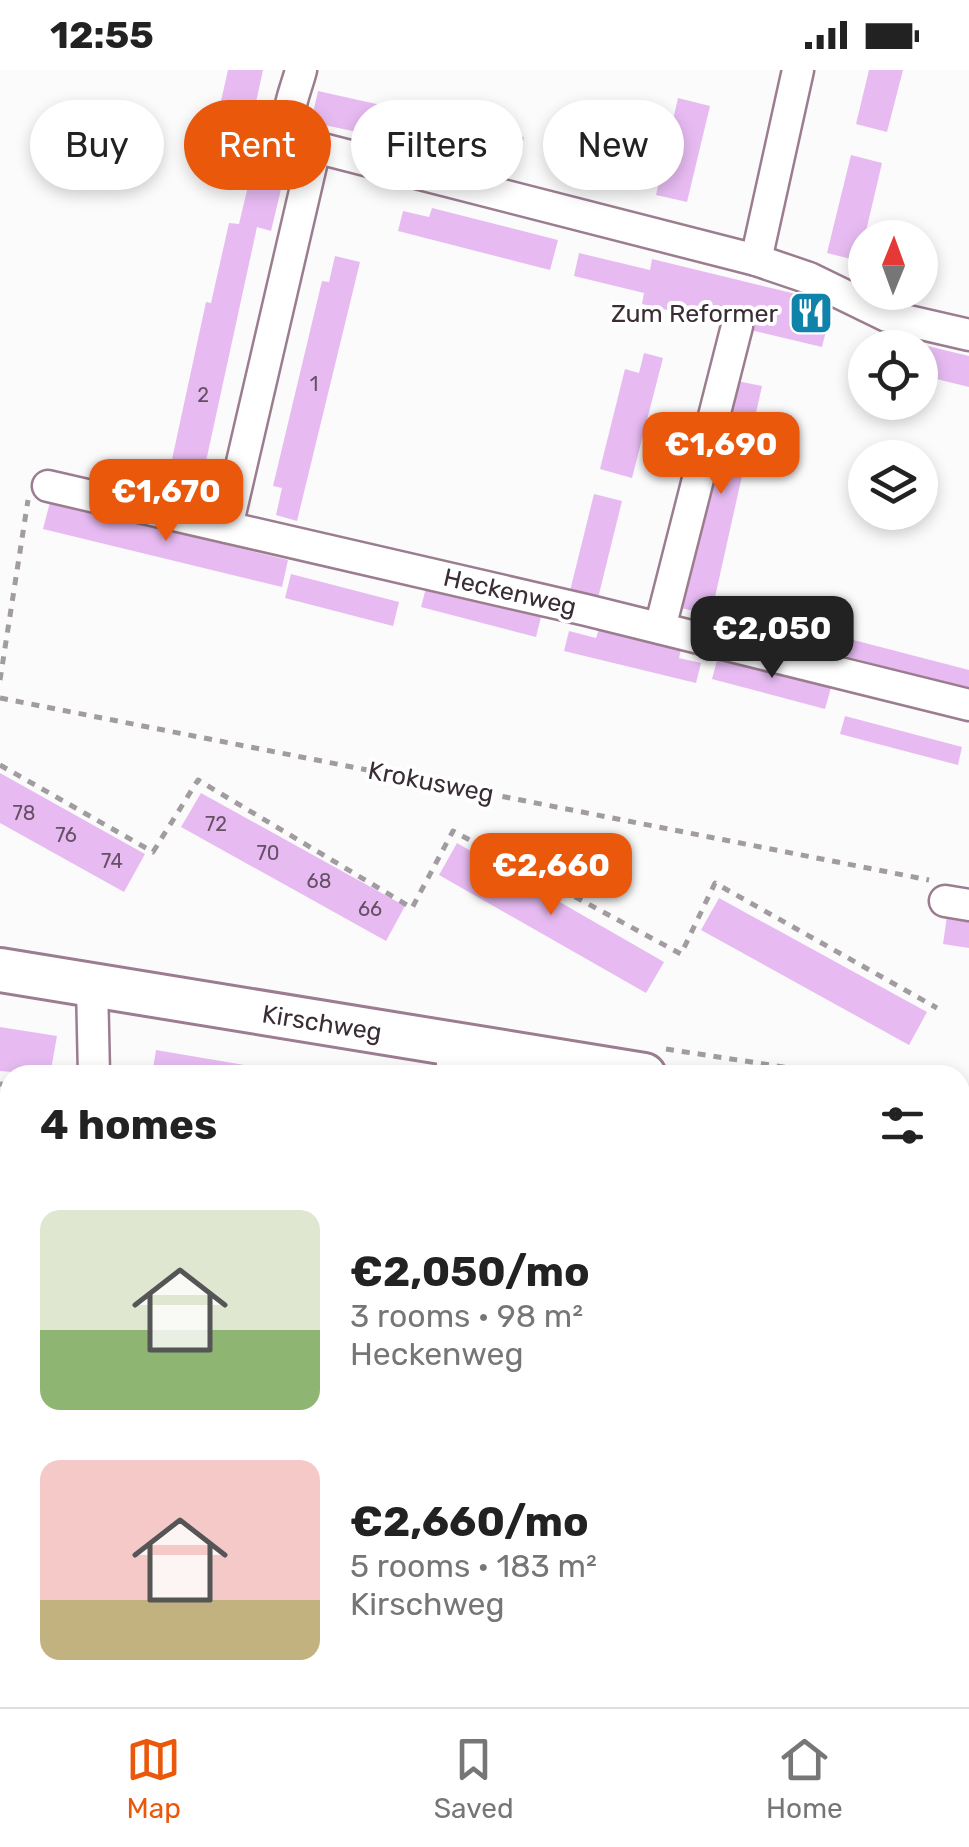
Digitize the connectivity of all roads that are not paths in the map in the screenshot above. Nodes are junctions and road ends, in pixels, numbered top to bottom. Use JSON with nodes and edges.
{"nodes":[{"id":1,"x":301,"y":70,"type":"edge"},
{"id":2,"x":798,"y":70,"type":"edge"},
{"id":3,"x":294,"y":100,"type":"edge"},
{"id":4,"x":331,"y":152,"type":"edge"},
{"id":5,"x":304,"y":190,"type":"edge"},
{"id":6,"x":756,"y":260,"type":"junction"},
{"id":7,"x":738,"y":326,"type":"dead end"},
{"id":8,"x":969,"y":335,"type":"edge"},
{"id":9,"x":48,"y":486,"type":"road end"},
{"id":10,"x":227,"y":527,"type":"junction"},
{"id":11,"x":660,"y":628,"type":"junction"},
{"id":12,"x":969,"y":705,"type":"edge"},
{"id":13,"x":0,"y":970,"type":"edge"},
{"id":14,"x":92,"y":985,"type":"junction"},
{"id":15,"x":452,"y":1059,"type":"edge"},
{"id":16,"x":94,"y":1065,"type":"edge"},
{"id":17,"x":524,"y":1065,"type":"edge"}],
"edges":[{"from":1,"to":3,"type":"street"},
{"from":2,"to":6,"type":"street"},
{"from":4,"to":6,"type":"street"},
{"from":5,"to":10,"type":"street"},
{"from":6,"to":8,"type":"street"},
{"from":7,"to":11,"type":"street"},
{"from":9,"to":10,"type":"street","name":"Heckenweg"},
{"from":10,"to":11,"type":"street","name":"Heckenweg"},
{"from":11,"to":12,"type":"street","name":"Heckenweg"},
{"from":13,"to":14,"type":"main road","name":"Kirschweg"},
{"from":14,"to":15,"type":"main road","name":"Kirschweg"},
{"from":14,"to":16,"type":"street"},
{"from":15,"to":17,"type":"main road","name":"Kirschweg"}]}
